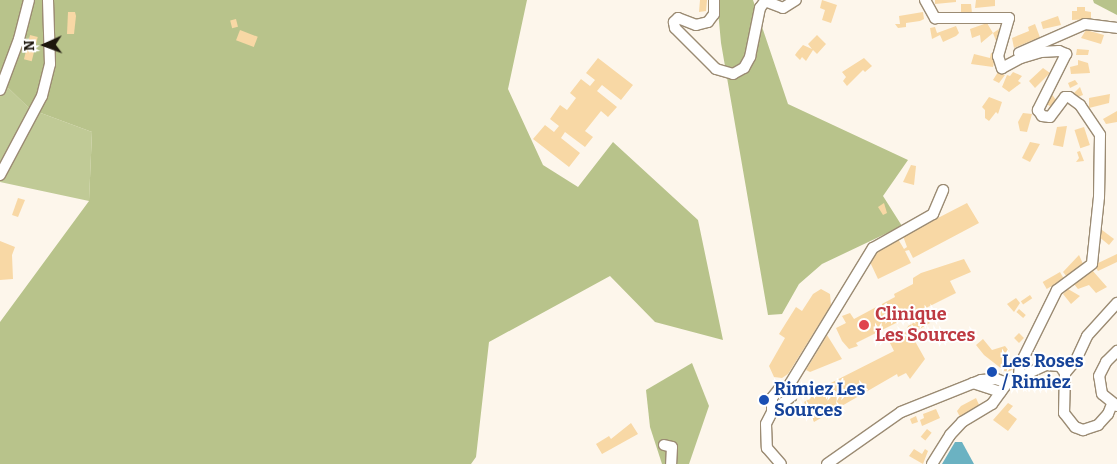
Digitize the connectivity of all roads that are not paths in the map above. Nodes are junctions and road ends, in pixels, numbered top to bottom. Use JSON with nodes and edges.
{"nodes":[{"id":1,"x":29,"y":0,"type":"edge"},
{"id":2,"x":48,"y":0,"type":"edge"},
{"id":3,"x":714,"y":0,"type":"edge"},
{"id":4,"x":796,"y":0,"type":"edge"},
{"id":5,"x":925,"y":0,"type":"edge"},
{"id":6,"x":1117,"y":28,"type":"edge"},
{"id":7,"x":1002,"y":68,"type":"junction"},
{"id":8,"x":0,"y":90,"type":"edge"},
{"id":9,"x":0,"y":175,"type":"edge"},
{"id":10,"x":942,"y":190,"type":"dead end"},
{"id":11,"x":1117,"y":303,"type":"edge"},
{"id":12,"x":1117,"y":351,"type":"edge"},
{"id":13,"x":1065,"y":373,"type":"junction"},
{"id":14,"x":1020,"y":375,"type":"junction"},
{"id":15,"x":1007,"y":382,"type":"junction"},
{"id":16,"x":972,"y":383,"type":"junction"},
{"id":17,"x":788,"y":387,"type":"junction"},
{"id":18,"x":1000,"y":392,"type":"junction"},
{"id":19,"x":1114,"y":405,"type":"edge"},
{"id":20,"x":772,"y":412,"type":"junction"},
{"id":21,"x":664,"y":445,"type":"dead end"},
{"id":22,"x":671,"y":464,"type":"edge"},
{"id":23,"x":781,"y":464,"type":"edge"},
{"id":24,"x":827,"y":464,"type":"edge"},
{"id":25,"x":932,"y":464,"type":"edge"}],
"edges":[{"from":1,"to":8,"type":"street"},
{"from":2,"to":9,"type":"street"},
{"from":3,"to":4,"type":"street"},
{"from":5,"to":7,"type":"street"},
{"from":6,"to":7,"type":"street"},
{"from":7,"to":14,"type":"street"},
{"from":10,"to":17,"type":"street"},
{"from":11,"to":13,"type":"street"},
{"from":12,"to":19,"type":"street"},
{"from":13,"to":14,"type":"street"},
{"from":13,"to":19,"type":"street"},
{"from":14,"to":15,"type":"street"},
{"from":15,"to":16,"type":"street"},
{"from":15,"to":18,"type":"street"},
{"from":16,"to":18,"type":"street"},
{"from":16,"to":24,"type":"street"},
{"from":17,"to":20,"type":"street"},
{"from":17,"to":20,"type":"street"},
{"from":18,"to":25,"type":"street"},
{"from":20,"to":23,"type":"street"},
{"from":21,"to":22,"type":"street"}]}
